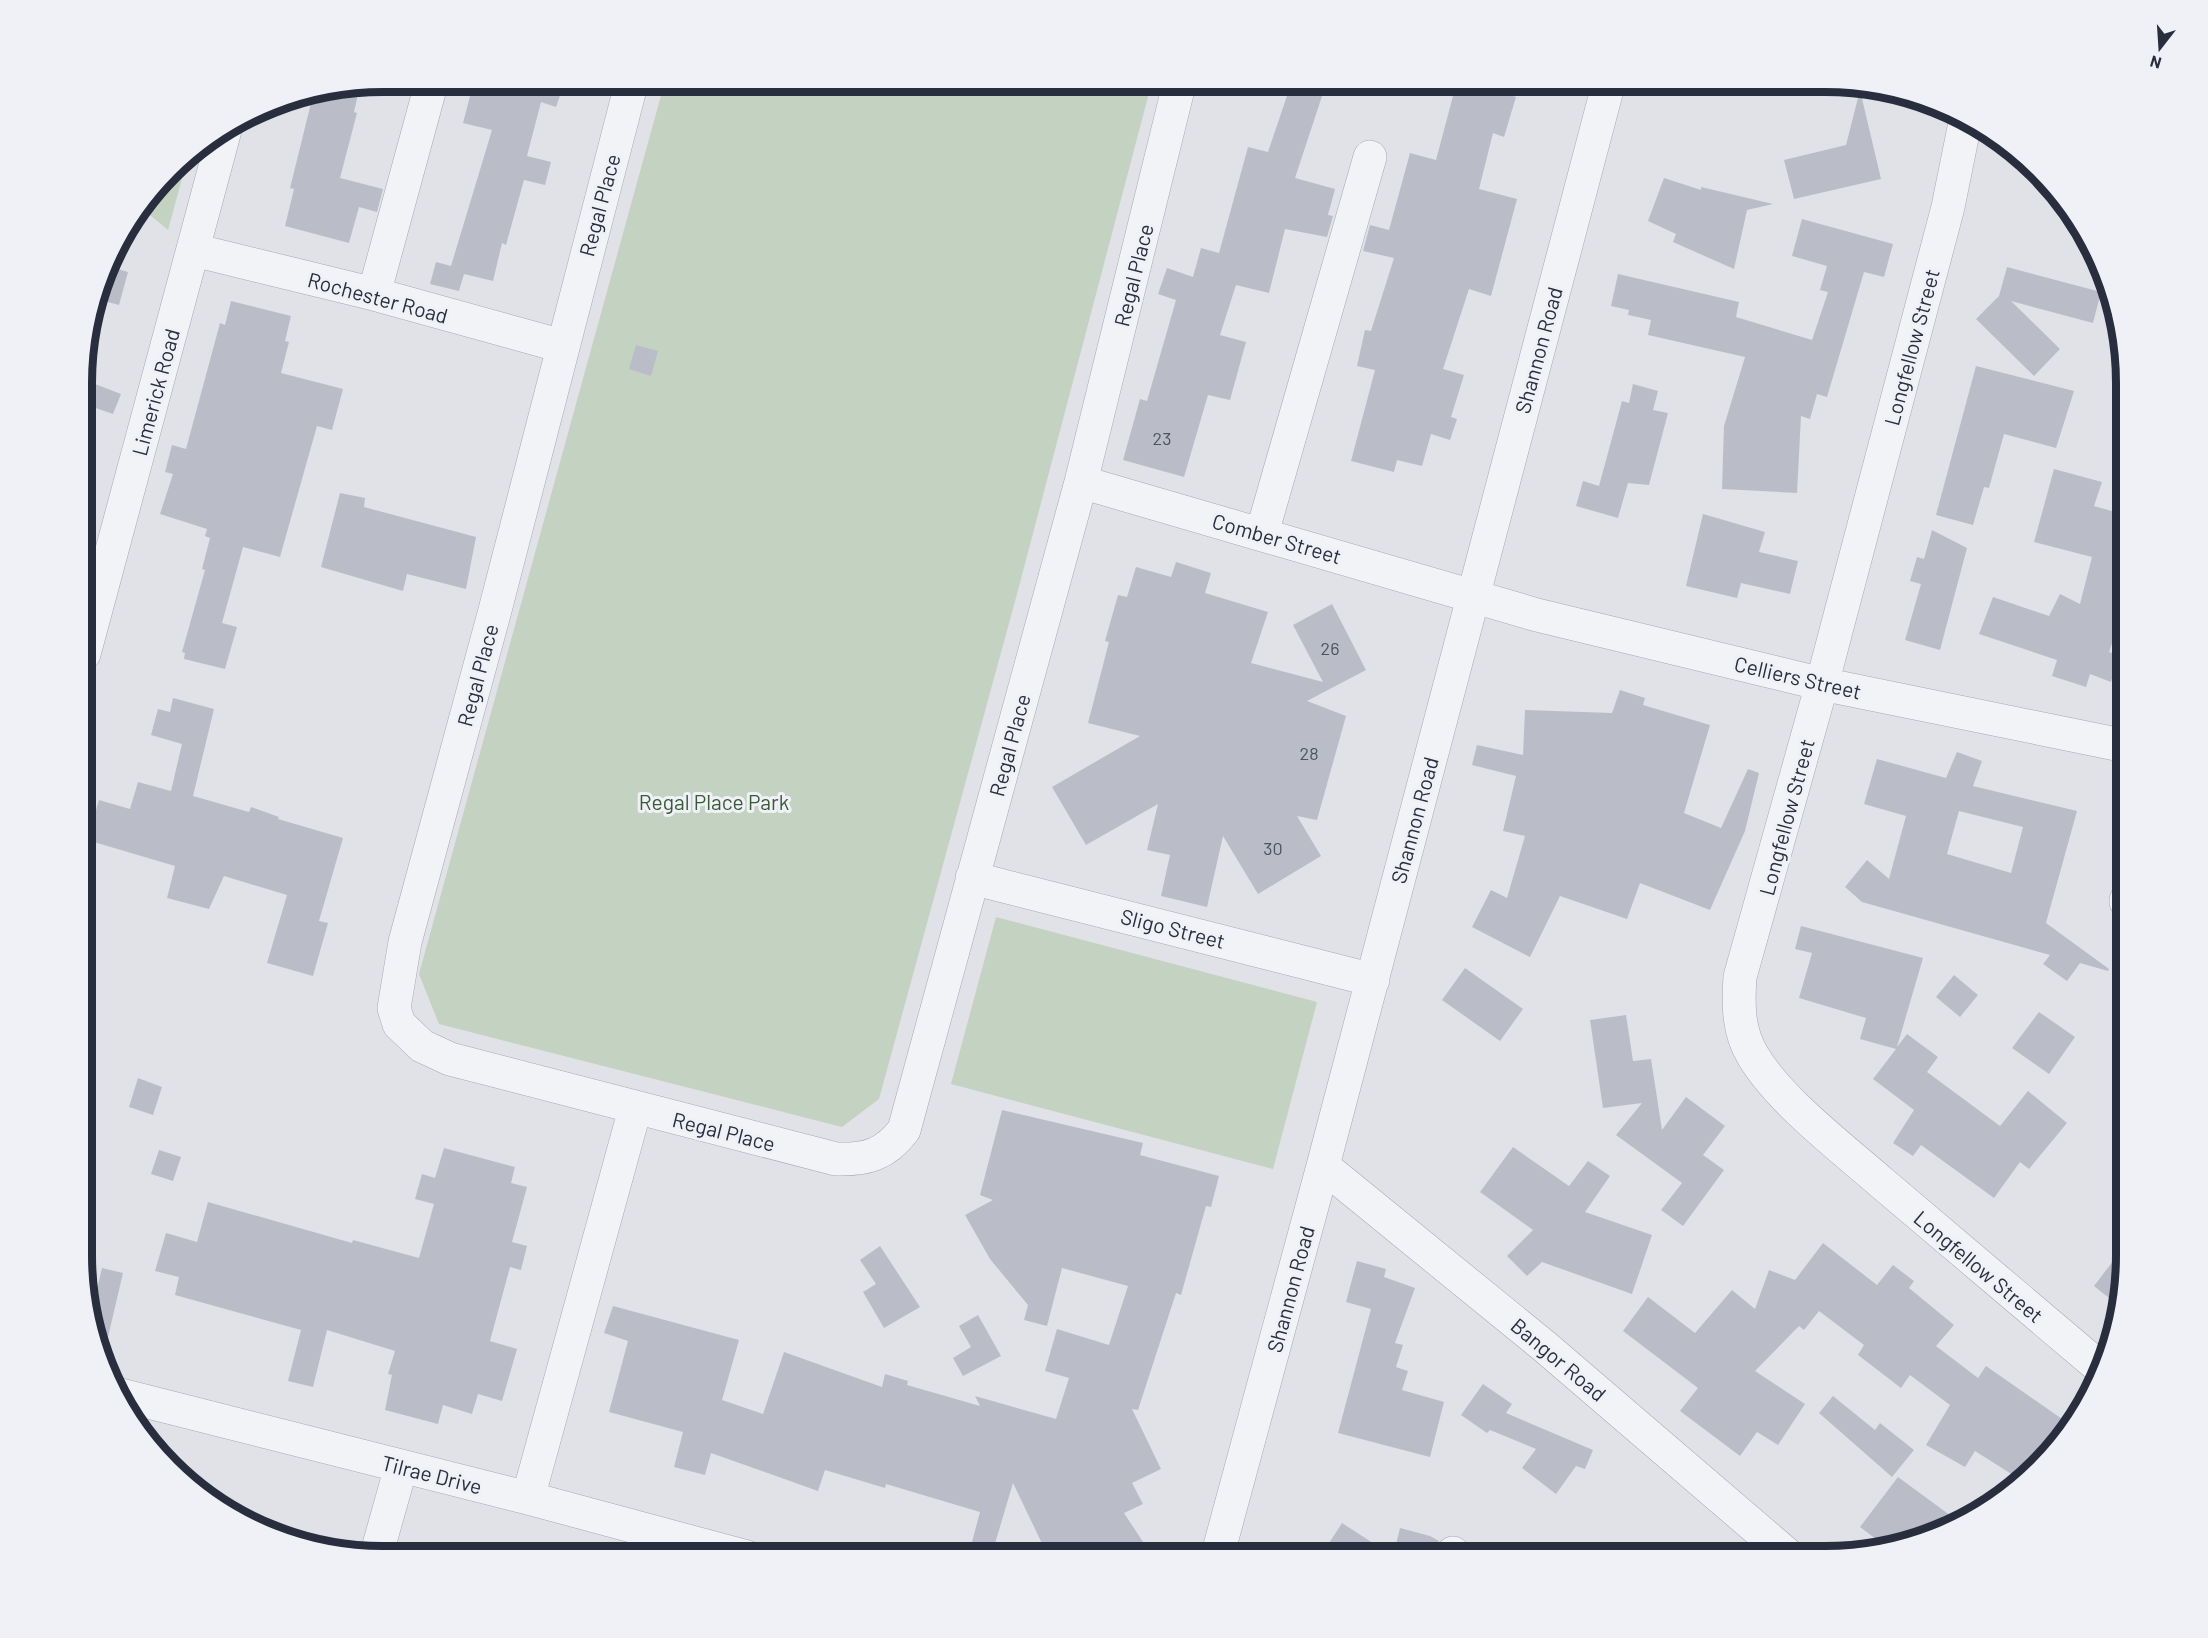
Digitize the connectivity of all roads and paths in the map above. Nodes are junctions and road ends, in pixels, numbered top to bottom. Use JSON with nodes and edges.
{"nodes":[{"id":1,"x":429,"y":92,"type":"edge"},
{"id":2,"x":629,"y":92,"type":"edge"},
{"id":3,"x":1177,"y":92,"type":"edge"},
{"id":4,"x":1606,"y":92,"type":"edge"},
{"id":5,"x":1964,"y":127,"type":"edge"},
{"id":6,"x":222,"y":140,"type":"edge"},
{"id":7,"x":1370,"y":157,"type":"dead end"},
{"id":8,"x":194,"y":250,"type":"junction"},
{"id":9,"x":374,"y":294,"type":"junction"},
{"id":10,"x":562,"y":346,"type":"junction"},
{"id":11,"x":1081,"y":482,"type":"junction"},
{"id":12,"x":1262,"y":533,"type":"junction"},
{"id":13,"x":1473,"y":598,"type":"junction"},
{"id":14,"x":92,"y":625,"type":"edge"},
{"id":15,"x":1822,"y":684,"type":"junction"},
{"id":16,"x":2116,"y":744,"type":"edge"},
{"id":17,"x":972,"y":878,"type":"junction"},
{"id":18,"x":1373,"y":981,"type":"junction"},
{"id":19,"x":635,"y":1109,"type":"junction"},
{"id":20,"x":1323,"y":1166,"type":"junction"},
{"id":21,"x":2095,"y":1364,"type":"edge"},
{"id":22,"x":128,"y":1397,"type":"edge"},
{"id":23,"x":401,"y":1467,"type":"junction"},
{"id":24,"x":528,"y":1498,"type":"junction"},
{"id":25,"x":379,"y":1546,"type":"edge"},
{"id":26,"x":706,"y":1546,"type":"edge"},
{"id":27,"x":1220,"y":1546,"type":"edge"},
{"id":28,"x":1777,"y":1546,"type":"edge"}],
"edges":[{"from":1,"to":9,"type":"street"},
{"from":2,"to":10,"type":"street","name":"Regal Place"},
{"from":3,"to":11,"type":"street","name":"Regal Place"},
{"from":4,"to":13,"type":"street","name":"Shannon Road"},
{"from":5,"to":15,"type":"street","name":"Longfellow Street"},
{"from":6,"to":8,"type":"street","name":"Limerick Road"},
{"from":7,"to":12,"type":"street"},
{"from":8,"to":9,"type":"street","name":"Rochester Road"},
{"from":8,"to":14,"type":"street","name":"Limerick Road"},
{"from":9,"to":10,"type":"street","name":"Rochester Road"},
{"from":10,"to":19,"type":"street","name":"Regal Place"},
{"from":11,"to":12,"type":"street","name":"Comber Street"},
{"from":11,"to":17,"type":"street","name":"Regal Place"},
{"from":12,"to":13,"type":"street","name":"Comber Street"},
{"from":13,"to":15,"type":"street","name":"Celliers Street"},
{"from":13,"to":18,"type":"street","name":"Shannon Road"},
{"from":15,"to":16,"type":"street","name":"Celliers Street"},
{"from":15,"to":21,"type":"street","name":"Longfellow Street"},
{"from":17,"to":18,"type":"street","name":"Sligo Street"},
{"from":17,"to":19,"type":"street","name":"Regal Place"},
{"from":18,"to":20,"type":"street","name":"Shannon Road"},
{"from":19,"to":24,"type":"street"},
{"from":20,"to":27,"type":"street","name":"Shannon Road"},
{"from":20,"to":28,"type":"street","name":"Bangor Road"},
{"from":22,"to":23,"type":"street","name":"Tilrae Drive"},
{"from":23,"to":24,"type":"street","name":"Tilrae Drive"},
{"from":23,"to":25,"type":"street"},
{"from":24,"to":26,"type":"street","name":"Tilrae Drive"}]}
